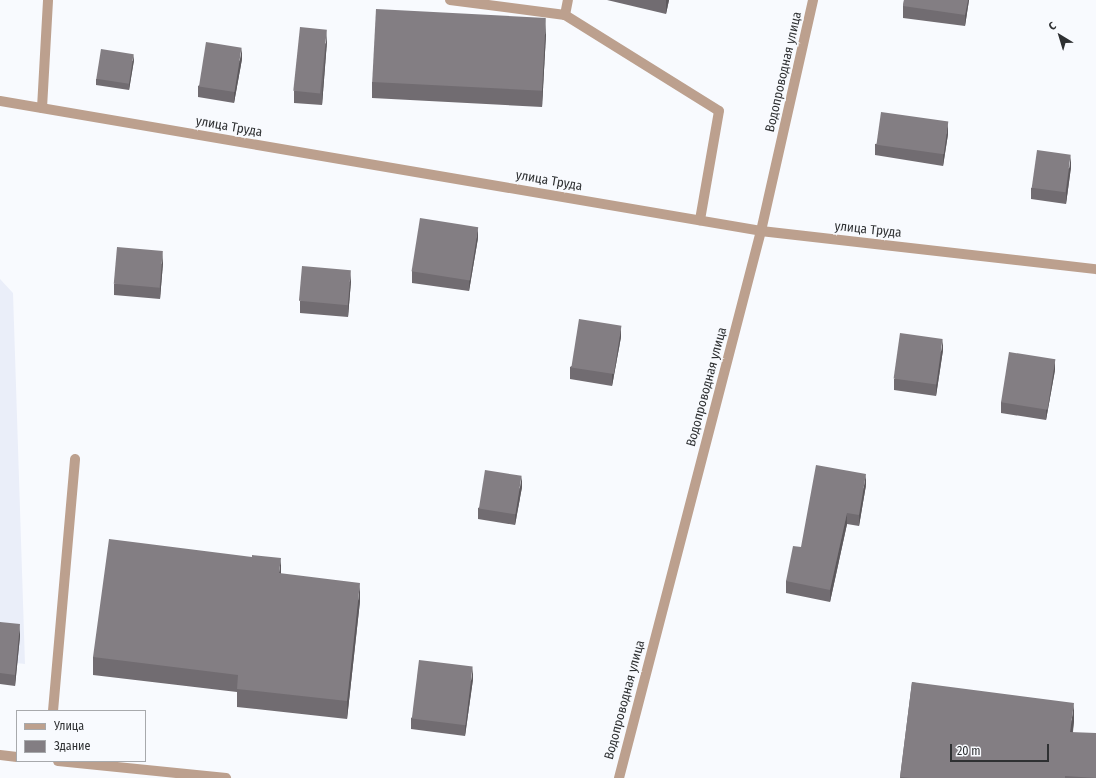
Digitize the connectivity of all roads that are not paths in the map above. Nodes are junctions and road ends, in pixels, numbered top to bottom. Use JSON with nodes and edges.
{"nodes":[{"id":1,"x":48,"y":0,"type":"edge"},
{"id":2,"x":450,"y":0,"type":"edge"},
{"id":3,"x":568,"y":0,"type":"edge"},
{"id":4,"x":813,"y":0,"type":"edge"},
{"id":5,"x":565,"y":15,"type":"junction"},
{"id":6,"x":0,"y":101,"type":"edge"},
{"id":7,"x":42,"y":108,"type":"junction"},
{"id":8,"x":700,"y":220,"type":"junction"},
{"id":9,"x":761,"y":231,"type":"junction"},
{"id":10,"x":1096,"y":269,"type":"edge"},
{"id":11,"x":75,"y":459,"type":"dead end"},
{"id":12,"x":53,"y":710,"type":"edge"},
{"id":13,"x":0,"y":755,"type":"edge"},
{"id":14,"x":16,"y":757,"type":"edge"},
{"id":15,"x":68,"y":762,"type":"edge"},
{"id":16,"x":226,"y":778,"type":"edge"},
{"id":17,"x":618,"y":778,"type":"edge"}],
"edges":[{"from":1,"to":7,"type":"street"},
{"from":2,"to":5,"type":"street"},
{"from":3,"to":5,"type":"street"},
{"from":4,"to":9,"type":"street","name":"Водопроводная улица"},
{"from":5,"to":8,"type":"street"},
{"from":6,"to":7,"type":"street","name":"улица Труда"},
{"from":7,"to":8,"type":"street","name":"улица Труда"},
{"from":8,"to":9,"type":"street","name":"улица Труда"},
{"from":9,"to":10,"type":"street","name":"улица Труда"},
{"from":9,"to":17,"type":"street","name":"Водопроводная улица"},
{"from":11,"to":12,"type":"street"},
{"from":13,"to":14,"type":"street"},
{"from":15,"to":16,"type":"street"}]}
